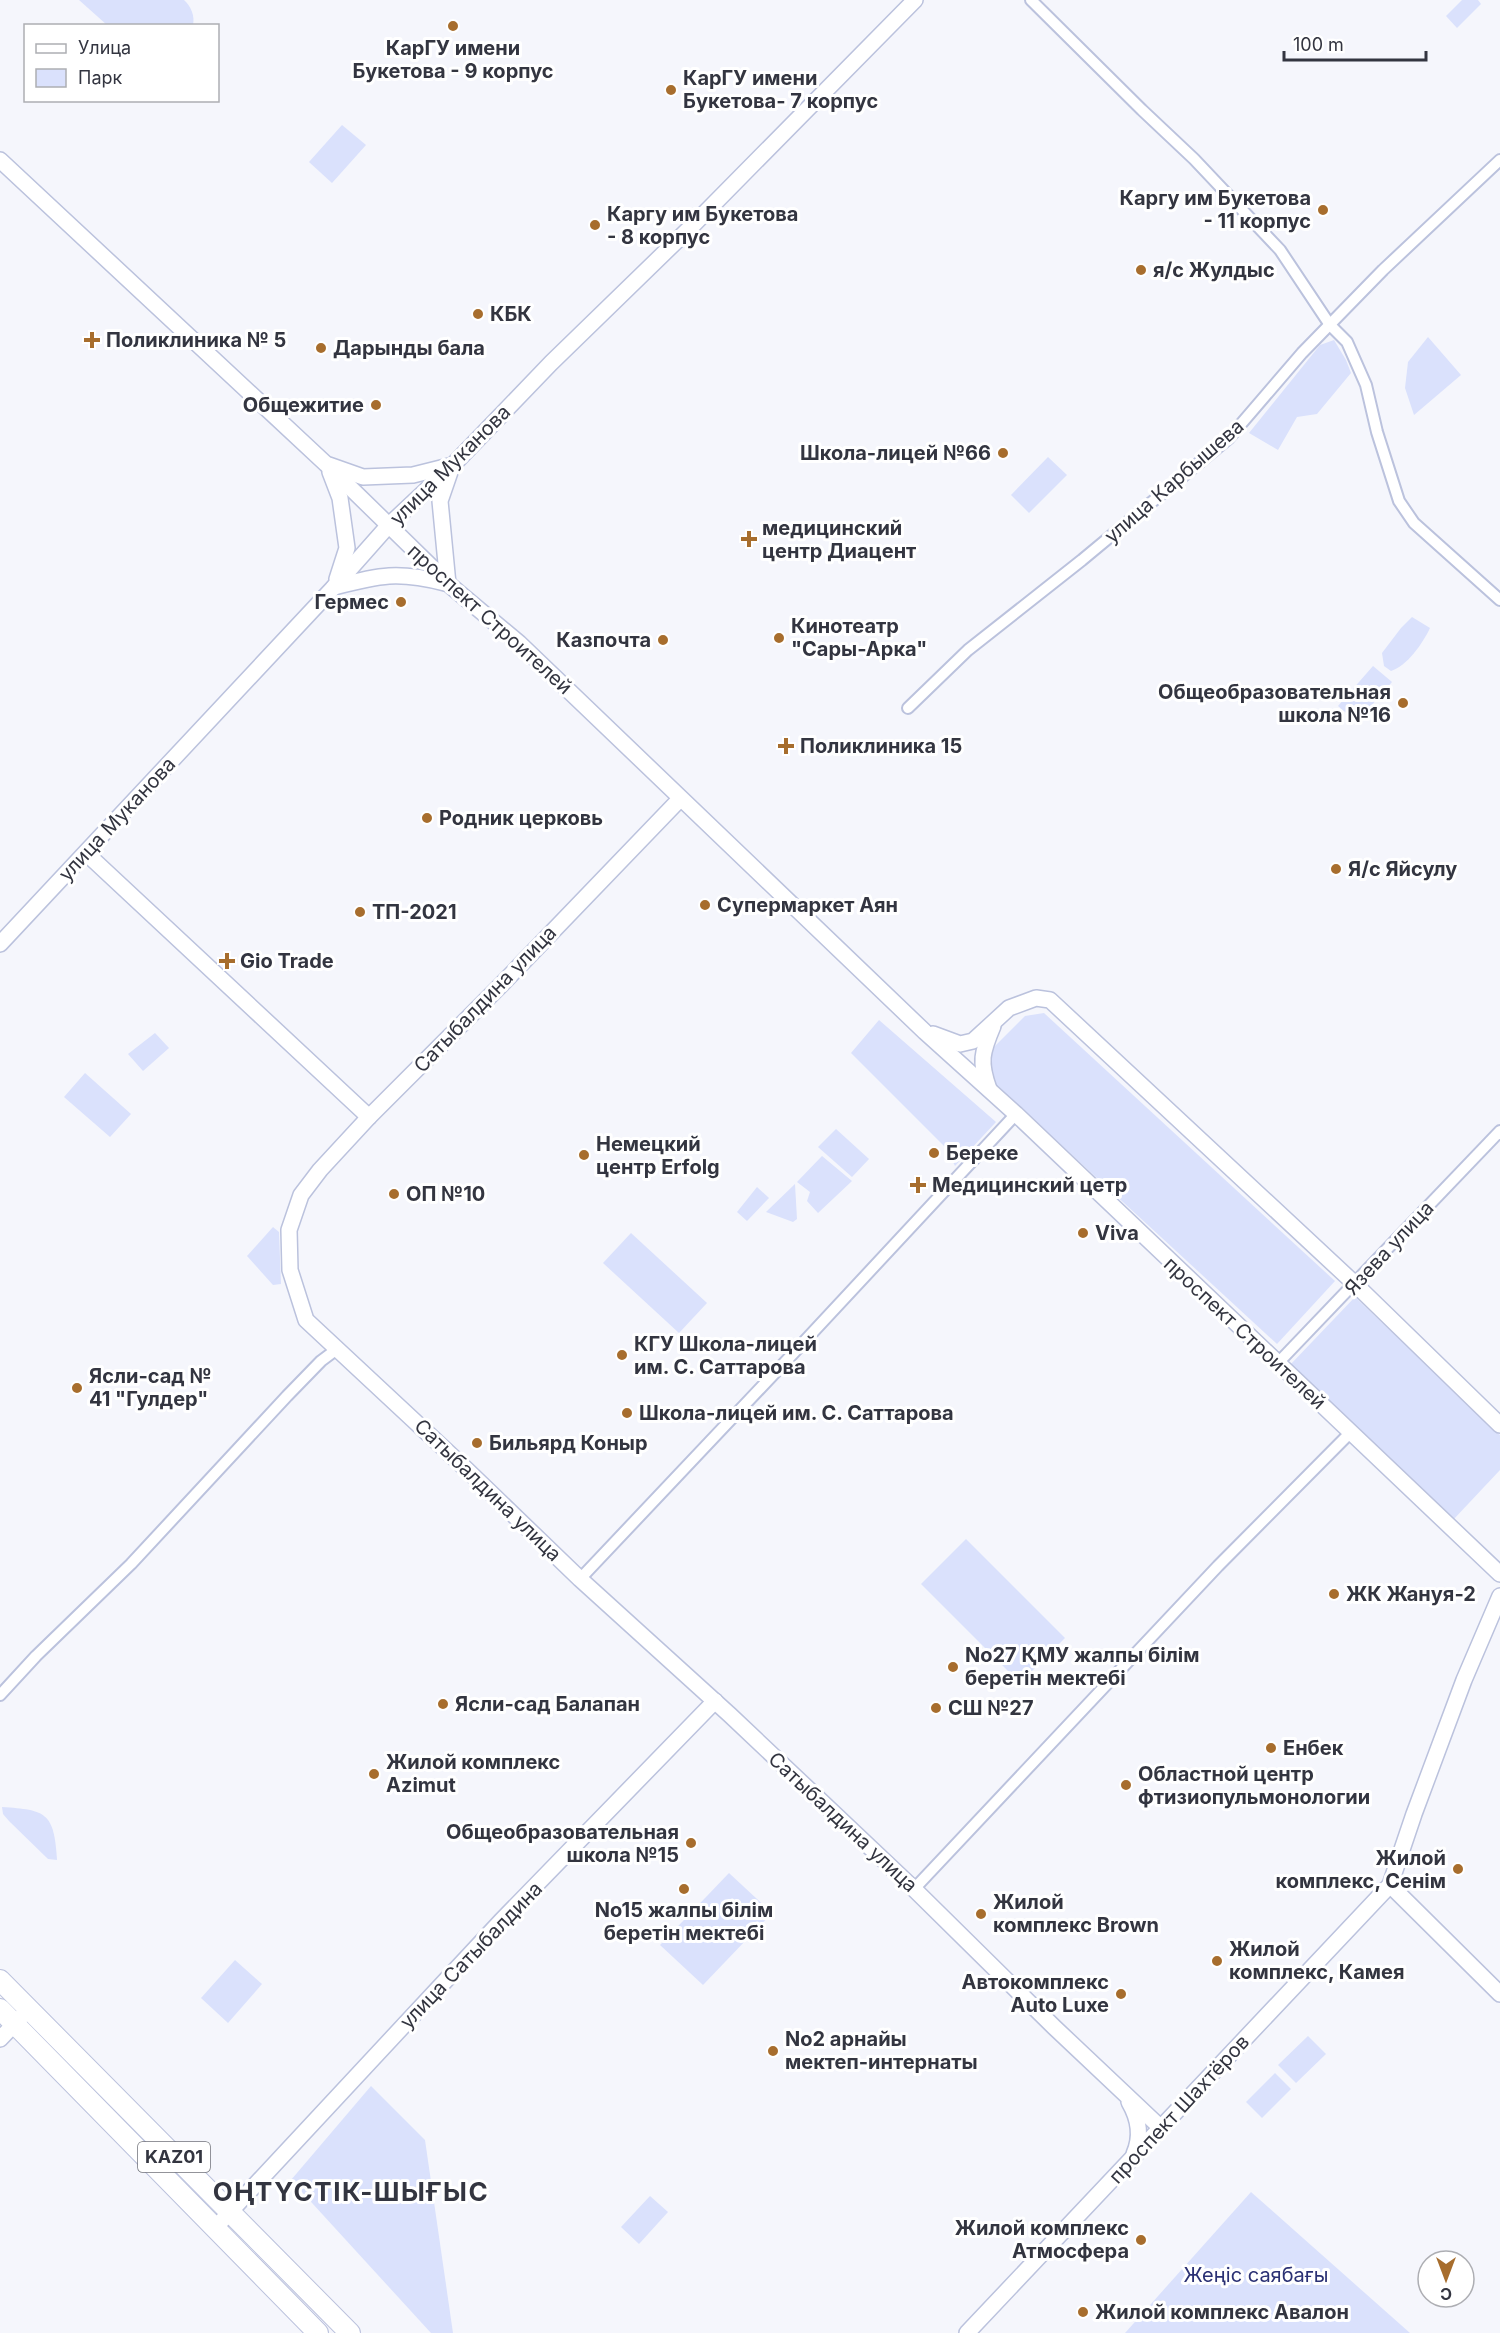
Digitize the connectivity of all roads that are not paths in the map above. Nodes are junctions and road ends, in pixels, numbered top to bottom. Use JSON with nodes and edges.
{"nodes":[{"id":1,"x":915,"y":0,"type":"edge"},
{"id":2,"x":1031,"y":0,"type":"edge"},
{"id":3,"x":0,"y":160,"type":"edge"},
{"id":4,"x":1500,"y":160,"type":"edge"},
{"id":5,"x":1330,"y":325,"type":"junction"},
{"id":6,"x":326,"y":464,"type":"junction"},
{"id":7,"x":452,"y":466,"type":"junction"},
{"id":8,"x":388,"y":526,"type":"junction"},
{"id":9,"x":448,"y":584,"type":"junction"},
{"id":10,"x":334,"y":587,"type":"junction"},
{"id":11,"x":1500,"y":600,"type":"edge"},
{"id":12,"x":908,"y":708,"type":"dead end"},
{"id":13,"x":680,"y":799,"type":"junction"},
{"id":14,"x":86,"y":853,"type":"junction"},
{"id":15,"x":0,"y":944,"type":"edge"},
{"id":16,"x":995,"y":1020,"type":"junction"},
{"id":17,"x":925,"y":1032,"type":"junction"},
{"id":18,"x":990,"y":1091,"type":"junction"},
{"id":19,"x":1016,"y":1114,"type":"junction"},
{"id":20,"x":369,"y":1117,"type":"junction"},
{"id":21,"x":1500,"y":1131,"type":"edge"},
{"id":22,"x":1355,"y":1284,"type":"junction"},
{"id":23,"x":337,"y":1349,"type":"junction"},
{"id":24,"x":1277,"y":1364,"type":"junction"},
{"id":25,"x":1500,"y":1425,"type":"edge"},
{"id":26,"x":1350,"y":1433,"type":"junction"},
{"id":27,"x":1500,"y":1574,"type":"edge"},
{"id":28,"x":580,"y":1579,"type":"junction"},
{"id":29,"x":1500,"y":1596,"type":"edge"},
{"id":30,"x":0,"y":1695,"type":"edge"},
{"id":31,"x":715,"y":1701,"type":"junction"},
{"id":32,"x":1390,"y":1885,"type":"junction"},
{"id":33,"x":914,"y":1889,"type":"junction"},
{"id":34,"x":0,"y":1980,"type":"edge"},
{"id":35,"x":1500,"y":1994,"type":"edge"},
{"id":36,"x":0,"y":2009,"type":"edge"},
{"id":37,"x":29,"y":2009,"type":"junction"},
{"id":38,"x":14,"y":2024,"type":"junction"},
{"id":39,"x":0,"y":2039,"type":"edge"},
{"id":40,"x":1125,"y":2094,"type":"junction"},
{"id":41,"x":1161,"y":2128,"type":"junction"},
{"id":42,"x":1131,"y":2159,"type":"junction"},
{"id":43,"x":231,"y":2212,"type":"junction"},
{"id":44,"x":216,"y":2227,"type":"junction"},
{"id":45,"x":318,"y":2333,"type":"edge"},
{"id":46,"x":350,"y":2333,"type":"edge"},
{"id":47,"x":967,"y":2333,"type":"edge"}],
"edges":[{"from":1,"to":7,"type":"main road","name":"улица Муканова"},
{"from":2,"to":5,"type":"street"},
{"from":3,"to":6,"type":"main road","name":"проспект Строителей"},
{"from":4,"to":5,"type":"street","name":"улица Карбышева"},
{"from":5,"to":11,"type":"street"},
{"from":5,"to":12,"type":"street","name":"улица Карбышева"},
{"from":6,"to":7,"type":"main road"},
{"from":6,"to":8,"type":"main road","name":"проспект Строителей"},
{"from":6,"to":10,"type":"main road"},
{"from":7,"to":8,"type":"main road","name":"улица Муканова"},
{"from":7,"to":9,"type":"main road"},
{"from":8,"to":9,"type":"main road","name":"проспект Строителей"},
{"from":8,"to":10,"type":"main road","name":"улица Муканова"},
{"from":9,"to":10,"type":"main road"},
{"from":9,"to":13,"type":"main road","name":"проспект Строителей"},
{"from":10,"to":14,"type":"main road","name":"улица Муканова"},
{"from":13,"to":17,"type":"main road","name":"проспект Строителей"},
{"from":13,"to":20,"type":"main road","name":"Сатыбалдина улица"},
{"from":14,"to":15,"type":"main road","name":"улица Муканова"},
{"from":14,"to":20,"type":"main road"},
{"from":16,"to":17,"type":"main road","name":"проспект Строителей"},
{"from":16,"to":18,"type":"main road"},
{"from":16,"to":22,"type":"main road","name":"проспект Строителей"},
{"from":17,"to":18,"type":"main road","name":"проспект Строителей"},
{"from":18,"to":19,"type":"main road","name":"проспект Строителей"},
{"from":19,"to":24,"type":"main road","name":"проспект Строителей"},
{"from":19,"to":28,"type":"street"},
{"from":20,"to":23,"type":"main road","name":"Сатыбалдина улица"},
{"from":21,"to":22,"type":"street","name":"Язева улица"},
{"from":22,"to":24,"type":"street","name":"Язева улица"},
{"from":22,"to":25,"type":"main road","name":"проспект Строителей"},
{"from":23,"to":28,"type":"main road","name":"Сатыбалдина улица"},
{"from":23,"to":30,"type":"street"},
{"from":24,"to":26,"type":"main road","name":"проспект Строителей"},
{"from":26,"to":27,"type":"main road","name":"проспект Строителей"},
{"from":26,"to":33,"type":"street"},
{"from":28,"to":31,"type":"main road","name":"Сатыбалдина улица"},
{"from":29,"to":32,"type":"main road","name":"проспект Шахтёров"},
{"from":31,"to":33,"type":"main road","name":"Сатыбалдина улица"},
{"from":31,"to":43,"type":"main road","name":"улица Сатыбалдина"},
{"from":32,"to":35,"type":"main road"},
{"from":32,"to":41,"type":"main road","name":"проспект Шахтёров"},
{"from":33,"to":40,"type":"main road","name":"Сатыбалдина улица"},
{"from":34,"to":37,"type":"highway","number":"KАZ01"},
{"from":36,"to":38,"type":"highway","number":"KАZ01"},
{"from":37,"to":38,"type":"main road"},
{"from":37,"to":43,"type":"highway","number":"KАZ01"},
{"from":38,"to":39,"type":"main road"},
{"from":38,"to":44,"type":"highway","number":"KАZ01"},
{"from":40,"to":41,"type":"main road","name":"Сатыбалдина улица"},
{"from":40,"to":42,"type":"main road"},
{"from":41,"to":42,"type":"main road","name":"проспект Шахтёров"},
{"from":42,"to":47,"type":"main road","name":"проспект Шахтёров"},
{"from":43,"to":44,"type":"main road","name":"улица Сатыбалдина"},
{"from":43,"to":46,"type":"highway","number":"KАZ01"},
{"from":44,"to":45,"type":"highway","number":"KАZ01"}]}
